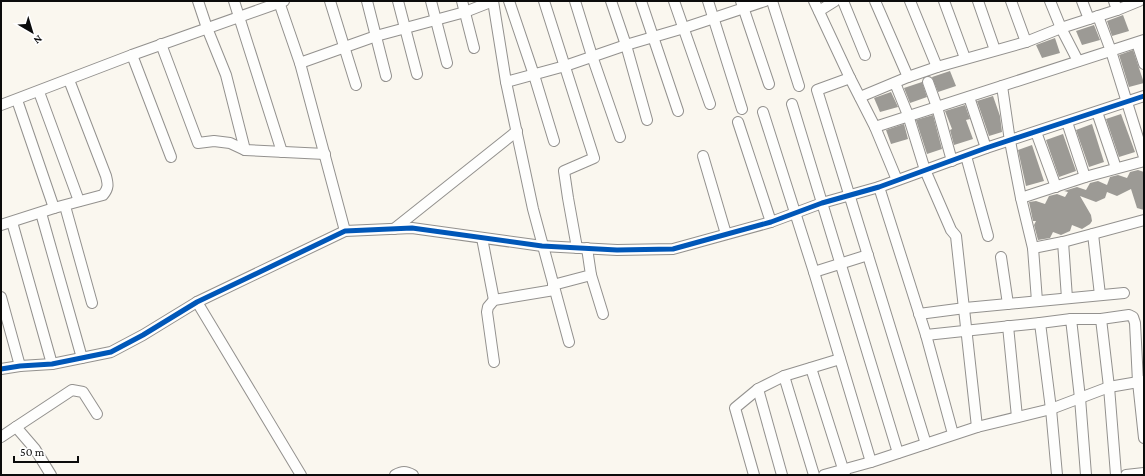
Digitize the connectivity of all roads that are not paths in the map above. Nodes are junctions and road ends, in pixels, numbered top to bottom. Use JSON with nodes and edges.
{"nodes":[{"id":1,"x":198,"y":1,"type":"edge"},
{"id":2,"x":234,"y":1,"type":"edge"},
{"id":3,"x":330,"y":1,"type":"edge"},
{"id":4,"x":367,"y":1,"type":"edge"},
{"id":5,"x":398,"y":1,"type":"edge"},
{"id":6,"x":431,"y":1,"type":"edge"},
{"id":7,"x":462,"y":1,"type":"edge"},
{"id":8,"x":493,"y":1,"type":"edge"},
{"id":9,"x":509,"y":1,"type":"edge"},
{"id":10,"x":544,"y":1,"type":"edge"},
{"id":11,"x":575,"y":1,"type":"edge"},
{"id":12,"x":611,"y":1,"type":"edge"},
{"id":13,"x":641,"y":1,"type":"edge"},
{"id":14,"x":674,"y":1,"type":"edge"},
{"id":15,"x":708,"y":1,"type":"edge"},
{"id":16,"x":765,"y":1,"type":"edge"},
{"id":17,"x":772,"y":1,"type":"edge"},
{"id":18,"x":814,"y":1,"type":"edge"},
{"id":19,"x":835,"y":1,"type":"edge"},
{"id":20,"x":842,"y":1,"type":"edge"},
{"id":21,"x":875,"y":1,"type":"edge"},
{"id":22,"x":910,"y":1,"type":"edge"},
{"id":23,"x":944,"y":1,"type":"edge"},
{"id":24,"x":978,"y":1,"type":"edge"},
{"id":25,"x":1011,"y":1,"type":"edge"},
{"id":26,"x":1050,"y":1,"type":"edge"},
{"id":27,"x":1082,"y":1,"type":"edge"},
{"id":28,"x":1139,"y":1,"type":"edge"},
{"id":29,"x":281,"y":2,"type":"edge"},
{"id":30,"x":742,"y":5,"type":"edge"},
{"id":31,"x":1116,"y":6,"type":"edge"},
{"id":32,"x":818,"y":11,"type":"junction"},
{"id":33,"x":465,"y":12,"type":"junction"},
{"id":34,"x":240,"y":16,"type":"junction"},
{"id":35,"x":713,"y":18,"type":"junction"},
{"id":36,"x":1093,"y":18,"type":"junction"},
{"id":37,"x":435,"y":20,"type":"junction"},
{"id":38,"x":207,"y":28,"type":"junction"},
{"id":39,"x":406,"y":28,"type":"junction"},
{"id":40,"x":684,"y":28,"type":"junction"},
{"id":41,"x":1061,"y":28,"type":"junction"},
{"id":42,"x":376,"y":36,"type":"junction"},
{"id":43,"x":653,"y":37,"type":"junction"},
{"id":44,"x":1026,"y":42,"type":"junction"},
{"id":45,"x":1140,"y":42,"type":"edge"},
{"id":46,"x":162,"y":44,"type":"junction"},
{"id":47,"x":626,"y":45,"type":"junction"},
{"id":48,"x":343,"y":47,"type":"junction"},
{"id":49,"x":474,"y":48,"type":"dead end"},
{"id":50,"x":995,"y":50,"type":"junction"},
{"id":51,"x":1111,"y":51,"type":"junction"},
{"id":52,"x":132,"y":55,"type":"junction"},
{"id":53,"x":865,"y":55,"type":"dead end"},
{"id":54,"x":592,"y":56,"type":"junction"},
{"id":55,"x":965,"y":58,"type":"junction"},
{"id":56,"x":1078,"y":62,"type":"junction"},
{"id":57,"x":300,"y":63,"type":"junction"},
{"id":58,"x":447,"y":63,"type":"dead end"},
{"id":59,"x":1144,"y":64,"type":"edge"},
{"id":60,"x":565,"y":66,"type":"junction"},
{"id":61,"x":937,"y":67,"type":"junction"},
{"id":62,"x":417,"y":74,"type":"dead end"},
{"id":63,"x":534,"y":75,"type":"junction"},
{"id":64,"x":386,"y":76,"type":"dead end"},
{"id":65,"x":908,"y":77,"type":"junction"},
{"id":66,"x":850,"y":78,"type":"junction"},
{"id":67,"x":69,"y":80,"type":"junction"},
{"id":68,"x":506,"y":82,"type":"junction"},
{"id":69,"x":928,"y":82,"type":"dead end"},
{"id":70,"x":895,"y":83,"type":"junction"},
{"id":71,"x":769,"y":84,"type":"dead end"},
{"id":72,"x":356,"y":85,"type":"dead end"},
{"id":73,"x":799,"y":86,"type":"dead end"},
{"id":74,"x":1002,"y":86,"type":"junction"},
{"id":75,"x":39,"y":92,"type":"junction"},
{"id":76,"x":1144,"y":96,"type":"edge"},
{"id":77,"x":860,"y":97,"type":"junction"},
{"id":78,"x":969,"y":97,"type":"junction"},
{"id":79,"x":17,"y":100,"type":"junction"},
{"id":80,"x":1127,"y":102,"type":"junction"},
{"id":81,"x":710,"y":104,"type":"dead end"},
{"id":82,"x":792,"y":104,"type":"dead end"},
{"id":83,"x":1,"y":105,"type":"edge"},
{"id":84,"x":937,"y":107,"type":"junction"},
{"id":85,"x":742,"y":109,"type":"dead end"},
{"id":86,"x":678,"y":111,"type":"dead end"},
{"id":87,"x":763,"y":112,"type":"dead end"},
{"id":88,"x":1097,"y":112,"type":"junction"},
{"id":89,"x":908,"y":115,"type":"junction"},
{"id":90,"x":648,"y":120,"type":"dead end"},
{"id":91,"x":738,"y":122,"type":"dead end"},
{"id":92,"x":1067,"y":122,"type":"junction"},
{"id":93,"x":875,"y":127,"type":"junction"},
{"id":94,"x":517,"y":131,"type":"junction"},
{"id":95,"x":1036,"y":132,"type":"junction"},
{"id":96,"x":620,"y":137,"type":"dead end"},
{"id":97,"x":554,"y":141,"type":"dead end"},
{"id":98,"x":1010,"y":141,"type":"junction"},
{"id":99,"x":986,"y":148,"type":"junction"},
{"id":100,"x":245,"y":150,"type":"junction"},
{"id":101,"x":282,"y":152,"type":"junction"},
{"id":102,"x":325,"y":154,"type":"junction"},
{"id":103,"x":703,"y":156,"type":"dead end"},
{"id":104,"x":966,"y":156,"type":"junction"},
{"id":105,"x":171,"y":157,"type":"dead end"},
{"id":106,"x":1144,"y":157,"type":"edge"},
{"id":107,"x":952,"y":161,"type":"junction"},
{"id":108,"x":1144,"y":161,"type":"edge"},
{"id":109,"x":1116,"y":168,"type":"junction"},
{"id":110,"x":925,"y":170,"type":"junction"},
{"id":111,"x":1085,"y":177,"type":"junction"},
{"id":112,"x":897,"y":180,"type":"junction"},
{"id":113,"x":1056,"y":186,"type":"junction"},
{"id":114,"x":880,"y":187,"type":"junction"},
{"id":115,"x":850,"y":194,"type":"junction"},
{"id":116,"x":1021,"y":198,"type":"junction"},
{"id":117,"x":79,"y":202,"type":"junction"},
{"id":118,"x":822,"y":203,"type":"junction"},
{"id":119,"x":65,"y":206,"type":"junction"},
{"id":120,"x":54,"y":208,"type":"junction"},
{"id":121,"x":795,"y":212,"type":"junction"},
{"id":122,"x":41,"y":213,"type":"junction"},
{"id":123,"x":1144,"y":220,"type":"edge"},
{"id":124,"x":12,"y":222,"type":"junction"},
{"id":125,"x":771,"y":222,"type":"junction"},
{"id":126,"x":1,"y":225,"type":"edge"},
{"id":127,"x":394,"y":229,"type":"junction"},
{"id":128,"x":345,"y":231,"type":"junction"},
{"id":129,"x":726,"y":234,"type":"junction"},
{"id":130,"x":1093,"y":234,"type":"junction"},
{"id":131,"x":988,"y":236,"type":"dead end"},
{"id":132,"x":482,"y":238,"type":"junction"},
{"id":133,"x":1063,"y":242,"type":"junction"},
{"id":134,"x":542,"y":246,"type":"junction"},
{"id":135,"x":582,"y":248,"type":"junction"},
{"id":136,"x":1033,"y":248,"type":"junction"},
{"id":137,"x":868,"y":255,"type":"junction"},
{"id":138,"x":1001,"y":257,"type":"dead end"},
{"id":139,"x":840,"y":263,"type":"junction"},
{"id":140,"x":814,"y":272,"type":"junction"},
{"id":141,"x":591,"y":274,"type":"junction"},
{"id":142,"x":553,"y":288,"type":"junction"},
{"id":143,"x":1124,"y":293,"type":"dead end"},
{"id":144,"x":1100,"y":295,"type":"junction"},
{"id":145,"x":1,"y":297,"type":"edge"},
{"id":146,"x":1067,"y":298,"type":"junction"},
{"id":147,"x":494,"y":300,"type":"junction"},
{"id":148,"x":1037,"y":301,"type":"junction"},
{"id":149,"x":197,"y":302,"type":"junction"},
{"id":150,"x":92,"y":303,"type":"dead end"},
{"id":151,"x":1008,"y":304,"type":"junction"},
{"id":152,"x":965,"y":308,"type":"junction"},
{"id":153,"x":603,"y":314,"type":"dead end"},
{"id":154,"x":919,"y":314,"type":"junction"},
{"id":155,"x":1101,"y":318,"type":"junction"},
{"id":156,"x":1071,"y":319,"type":"junction"},
{"id":157,"x":1040,"y":323,"type":"junction"},
{"id":158,"x":1008,"y":326,"type":"junction"},
{"id":159,"x":967,"y":330,"type":"junction"},
{"id":160,"x":926,"y":335,"type":"junction"},
{"id":161,"x":569,"y":342,"type":"dead end"},
{"id":162,"x":82,"y":358,"type":"junction"},
{"id":163,"x":840,"y":358,"type":"junction"},
{"id":164,"x":494,"y":362,"type":"dead end"},
{"id":165,"x":52,"y":364,"type":"junction"},
{"id":166,"x":20,"y":366,"type":"junction"},
{"id":167,"x":811,"y":368,"type":"junction"},
{"id":168,"x":1,"y":369,"type":"edge"},
{"id":169,"x":784,"y":376,"type":"junction"},
{"id":170,"x":1141,"y":382,"type":"edge"},
{"id":171,"x":1109,"y":387,"type":"junction"},
{"id":172,"x":758,"y":389,"type":"junction"},
{"id":173,"x":1080,"y":398,"type":"junction"},
{"id":174,"x":1051,"y":409,"type":"junction"},
{"id":175,"x":97,"y":414,"type":"dead end"},
{"id":176,"x":1017,"y":417,"type":"junction"},
{"id":177,"x":16,"y":427,"type":"junction"},
{"id":178,"x":977,"y":428,"type":"junction"},
{"id":179,"x":953,"y":434,"type":"junction"},
{"id":180,"x":1,"y":437,"type":"edge"},
{"id":181,"x":1144,"y":438,"type":"edge"},
{"id":182,"x":926,"y":444,"type":"junction"},
{"id":183,"x":898,"y":453,"type":"junction"},
{"id":184,"x":871,"y":462,"type":"junction"},
{"id":185,"x":844,"y":473,"type":"edge"},
{"id":186,"x":1144,"y":473,"type":"edge"},
{"id":187,"x":51,"y":475,"type":"edge"},
{"id":188,"x":301,"y":475,"type":"edge"},
{"id":189,"x":394,"y":475,"type":"edge"},
{"id":190,"x":413,"y":475,"type":"edge"},
{"id":191,"x":754,"y":475,"type":"edge"},
{"id":192,"x":782,"y":475,"type":"edge"},
{"id":193,"x":814,"y":475,"type":"edge"},
{"id":194,"x":824,"y":475,"type":"edge"},
{"id":195,"x":1057,"y":475,"type":"edge"},
{"id":196,"x":1086,"y":475,"type":"edge"},
{"id":197,"x":1116,"y":475,"type":"edge"},
{"id":198,"x":1126,"y":475,"type":"edge"}],
"edges":[{"from":1,"to":38,"type":"street"},
{"from":2,"to":34,"type":"street"},
{"from":3,"to":48,"type":"street"},
{"from":4,"to":42,"type":"street"},
{"from":5,"to":39,"type":"street"},
{"from":6,"to":37,"type":"street"},
{"from":7,"to":33,"type":"street"},
{"from":8,"to":33,"type":"street"},
{"from":8,"to":68,"type":"street"},
{"from":9,"to":63,"type":"street"},
{"from":10,"to":60,"type":"street"},
{"from":11,"to":54,"type":"street"},
{"from":12,"to":47,"type":"street"},
{"from":13,"to":43,"type":"street"},
{"from":14,"to":40,"type":"street"},
{"from":15,"to":35,"type":"street"},
{"from":16,"to":30,"type":"street"},
{"from":17,"to":73,"type":"street"},
{"from":18,"to":32,"type":"street"},
{"from":19,"to":32,"type":"street"},
{"from":20,"to":53,"type":"street"},
{"from":21,"to":65,"type":"street"},
{"from":22,"to":61,"type":"street"},
{"from":23,"to":55,"type":"street"},
{"from":24,"to":50,"type":"street"},
{"from":25,"to":44,"type":"street"},
{"from":26,"to":41,"type":"street"},
{"from":27,"to":36,"type":"street"},
{"from":28,"to":31,"type":"street"},
{"from":29,"to":34,"type":"street"},
{"from":29,"to":57,"type":"street"},
{"from":30,"to":35,"type":"street"},
{"from":30,"to":71,"type":"street"},
{"from":31,"to":36,"type":"street"},
{"from":32,"to":66,"type":"street"},
{"from":33,"to":37,"type":"street"},
{"from":33,"to":49,"type":"street"},
{"from":34,"to":38,"type":"street"},
{"from":34,"to":101,"type":"street"},
{"from":35,"to":40,"type":"street"},
{"from":35,"to":85,"type":"street"},
{"from":36,"to":41,"type":"street"},
{"from":36,"to":51,"type":"street"},
{"from":37,"to":39,"type":"street"},
{"from":37,"to":58,"type":"street"},
{"from":38,"to":46,"type":"street"},
{"from":38,"to":100,"type":"street"},
{"from":39,"to":42,"type":"street"},
{"from":39,"to":62,"type":"street"},
{"from":40,"to":43,"type":"street"},
{"from":40,"to":81,"type":"street"},
{"from":41,"to":44,"type":"street"},
{"from":41,"to":56,"type":"street"},
{"from":42,"to":48,"type":"street"},
{"from":42,"to":64,"type":"street"},
{"from":43,"to":47,"type":"street"},
{"from":43,"to":86,"type":"street"},
{"from":44,"to":50,"type":"street"},
{"from":45,"to":51,"type":"street"},
{"from":45,"to":59,"type":"street"},
{"from":46,"to":52,"type":"street"},
{"from":46,"to":100,"type":"street"},
{"from":47,"to":54,"type":"street"},
{"from":47,"to":90,"type":"street"},
{"from":48,"to":57,"type":"street"},
{"from":48,"to":72,"type":"street"},
{"from":50,"to":55,"type":"street"},
{"from":51,"to":56,"type":"street"},
{"from":51,"to":80,"type":"street"},
{"from":52,"to":67,"type":"street"},
{"from":52,"to":105,"type":"street"},
{"from":54,"to":60,"type":"street"},
{"from":54,"to":96,"type":"street"},
{"from":55,"to":61,"type":"street"},
{"from":56,"to":74,"type":"street"},
{"from":57,"to":102,"type":"street"},
{"from":60,"to":63,"type":"street"},
{"from":60,"to":135,"type":"street"},
{"from":61,"to":65,"type":"street"},
{"from":63,"to":68,"type":"street"},
{"from":63,"to":97,"type":"street"},
{"from":65,"to":70,"type":"street"},
{"from":66,"to":77,"type":"street"},
{"from":66,"to":115,"type":"street"},
{"from":67,"to":75,"type":"street"},
{"from":67,"to":117,"type":"street"},
{"from":68,"to":94,"type":"street"},
{"from":69,"to":84,"type":"street"},
{"from":70,"to":77,"type":"street"},
{"from":70,"to":89,"type":"street"},
{"from":74,"to":78,"type":"street"},
{"from":74,"to":98,"type":"street"},
{"from":75,"to":79,"type":"street"},
{"from":75,"to":117,"type":"street"},
{"from":76,"to":80,"type":"street"},
{"from":77,"to":93,"type":"street"},
{"from":78,"to":84,"type":"street"},
{"from":78,"to":99,"type":"street"},
{"from":79,"to":83,"type":"street"},
{"from":79,"to":120,"type":"street"},
{"from":80,"to":88,"type":"street"},
{"from":80,"to":106,"type":"street"},
{"from":82,"to":118,"type":"street"},
{"from":84,"to":89,"type":"street"},
{"from":84,"to":107,"type":"street"},
{"from":87,"to":121,"type":"street"},
{"from":88,"to":92,"type":"street"},
{"from":88,"to":109,"type":"street"},
{"from":89,"to":93,"type":"street"},
{"from":89,"to":110,"type":"street"},
{"from":91,"to":125,"type":"street"},
{"from":92,"to":95,"type":"street"},
{"from":92,"to":111,"type":"street"},
{"from":93,"to":112,"type":"street"},
{"from":94,"to":127,"type":"street"},
{"from":94,"to":134,"type":"street"},
{"from":95,"to":98,"type":"street"},
{"from":95,"to":113,"type":"street"},
{"from":98,"to":99,"type":"street"},
{"from":98,"to":116,"type":"street"},
{"from":99,"to":104,"type":"street"},
{"from":100,"to":101,"type":"street"},
{"from":101,"to":102,"type":"street"},
{"from":102,"to":128,"type":"street"},
{"from":103,"to":129,"type":"street"},
{"from":104,"to":107,"type":"street"},
{"from":104,"to":131,"type":"street"},
{"from":107,"to":110,"type":"street"},
{"from":108,"to":109,"type":"street"},
{"from":109,"to":111,"type":"street"},
{"from":110,"to":112,"type":"street"},
{"from":110,"to":152,"type":"street"},
{"from":111,"to":113,"type":"street"},
{"from":112,"to":114,"type":"street"},
{"from":113,"to":116,"type":"street"},
{"from":114,"to":115,"type":"street"},
{"from":114,"to":154,"type":"street"},
{"from":115,"to":118,"type":"street"},
{"from":115,"to":137,"type":"street"},
{"from":116,"to":136,"type":"street"},
{"from":117,"to":119,"type":"street"},
{"from":118,"to":121,"type":"street"},
{"from":118,"to":139,"type":"street"},
{"from":119,"to":120,"type":"street"},
{"from":119,"to":150,"type":"street"},
{"from":120,"to":122,"type":"street"},
{"from":121,"to":125,"type":"street"},
{"from":121,"to":140,"type":"street"},
{"from":122,"to":124,"type":"street"},
{"from":122,"to":162,"type":"street"},
{"from":123,"to":130,"type":"street"},
{"from":124,"to":126,"type":"street"},
{"from":124,"to":165,"type":"street"},
{"from":125,"to":129,"type":"street"},
{"from":127,"to":128,"type":"street"},
{"from":127,"to":132,"type":"street"},
{"from":128,"to":149,"type":"street"},
{"from":129,"to":135,"type":"street"},
{"from":130,"to":133,"type":"street"},
{"from":130,"to":144,"type":"street"},
{"from":132,"to":134,"type":"street"},
{"from":132,"to":147,"type":"street"},
{"from":133,"to":136,"type":"street"},
{"from":133,"to":146,"type":"street"},
{"from":134,"to":135,"type":"street"},
{"from":134,"to":142,"type":"street"},
{"from":135,"to":141,"type":"street"},
{"from":136,"to":148,"type":"street"},
{"from":137,"to":139,"type":"street"},
{"from":137,"to":182,"type":"street"},
{"from":138,"to":151,"type":"street"},
{"from":139,"to":140,"type":"street"},
{"from":139,"to":183,"type":"street"},
{"from":140,"to":163,"type":"street"},
{"from":141,"to":142,"type":"street"},
{"from":141,"to":153,"type":"street"},
{"from":142,"to":147,"type":"street"},
{"from":142,"to":161,"type":"street"},
{"from":143,"to":144,"type":"street"},
{"from":144,"to":146,"type":"street"},
{"from":145,"to":166,"type":"street"},
{"from":146,"to":148,"type":"street"},
{"from":147,"to":164,"type":"street"},
{"from":148,"to":151,"type":"street"},
{"from":149,"to":162,"type":"street"},
{"from":149,"to":188,"type":"street"},
{"from":151,"to":152,"type":"street"},
{"from":152,"to":154,"type":"street"},
{"from":152,"to":159,"type":"street"},
{"from":154,"to":160,"type":"street"},
{"from":155,"to":156,"type":"street"},
{"from":155,"to":170,"type":"street"},
{"from":155,"to":171,"type":"street"},
{"from":156,"to":157,"type":"street"},
{"from":156,"to":173,"type":"street"},
{"from":157,"to":158,"type":"street"},
{"from":157,"to":174,"type":"street"},
{"from":158,"to":159,"type":"street"},
{"from":158,"to":176,"type":"street"},
{"from":159,"to":160,"type":"street"},
{"from":159,"to":178,"type":"street"},
{"from":160,"to":179,"type":"street"},
{"from":162,"to":165,"type":"street"},
{"from":163,"to":167,"type":"street"},
{"from":163,"to":184,"type":"street"},
{"from":165,"to":166,"type":"street"},
{"from":166,"to":168,"type":"street"},
{"from":167,"to":169,"type":"street"},
{"from":167,"to":185,"type":"street"},
{"from":169,"to":172,"type":"street"},
{"from":169,"to":193,"type":"street"},
{"from":170,"to":171,"type":"street"},
{"from":170,"to":181,"type":"street"},
{"from":171,"to":173,"type":"street"},
{"from":171,"to":197,"type":"street"},
{"from":172,"to":191,"type":"street"},
{"from":172,"to":192,"type":"street"},
{"from":173,"to":174,"type":"street"},
{"from":173,"to":196,"type":"street"},
{"from":174,"to":176,"type":"street"},
{"from":174,"to":195,"type":"street"},
{"from":175,"to":177,"type":"street"},
{"from":176,"to":178,"type":"street"},
{"from":177,"to":180,"type":"street"},
{"from":177,"to":187,"type":"street"},
{"from":178,"to":179,"type":"street"},
{"from":179,"to":182,"type":"street"},
{"from":182,"to":183,"type":"street"},
{"from":183,"to":184,"type":"street"},
{"from":184,"to":185,"type":"street"},
{"from":185,"to":194,"type":"street"},
{"from":186,"to":198,"type":"street"},
{"from":189,"to":190,"type":"street"}]}
